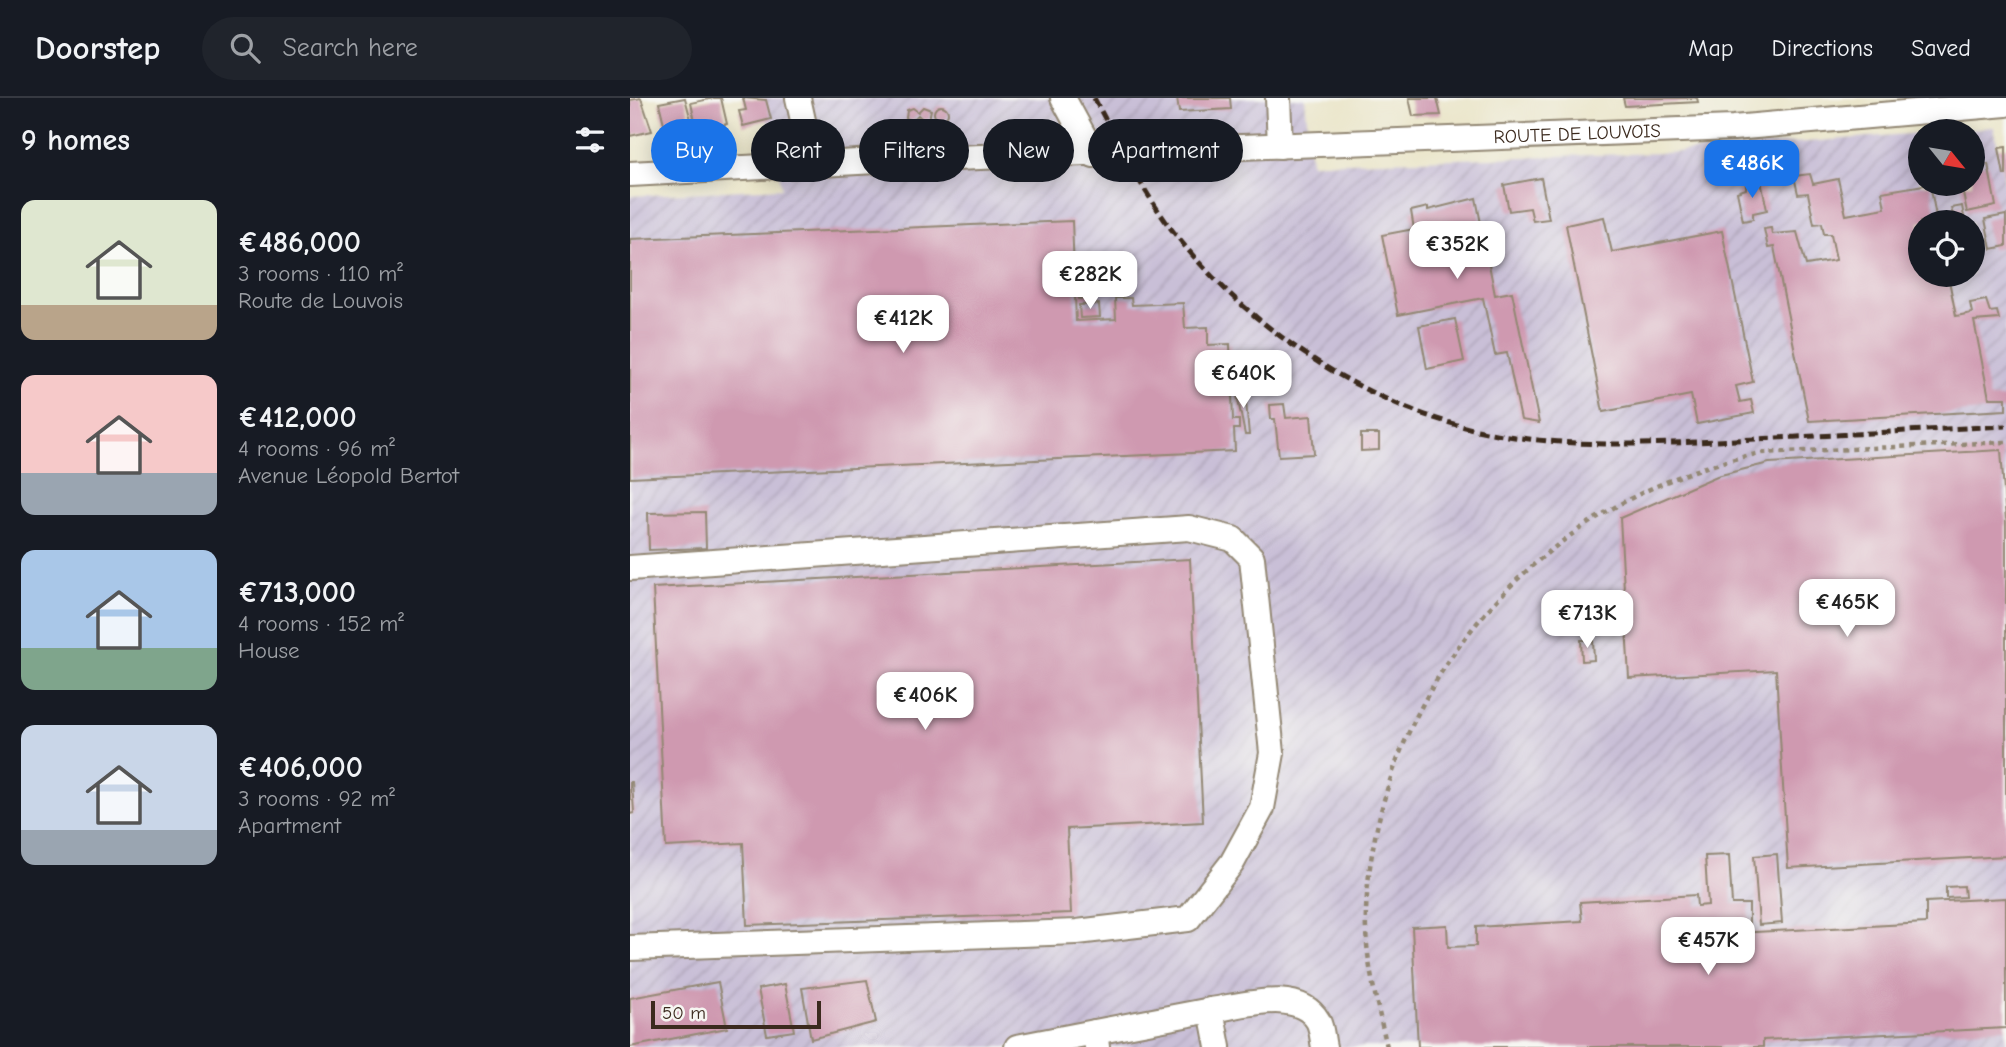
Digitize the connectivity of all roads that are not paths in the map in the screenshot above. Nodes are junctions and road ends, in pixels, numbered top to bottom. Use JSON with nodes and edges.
{"nodes":[{"id":1,"x":799,"y":98,"type":"edge"},
{"id":2,"x":1063,"y":98,"type":"edge"},
{"id":3,"x":1278,"y":98,"type":"edge"},
{"id":4,"x":2006,"y":104,"type":"edge"},
{"id":5,"x":803,"y":119,"type":"edge"},
{"id":6,"x":1088,"y":144,"type":"edge"},
{"id":7,"x":1280,"y":146,"type":"junction"},
{"id":8,"x":1243,"y":147,"type":"edge"},
{"id":9,"x":1088,"y":155,"type":"edge"},
{"id":10,"x":845,"y":163,"type":"edge"},
{"id":11,"x":751,"y":167,"type":"edge"},
{"id":12,"x":630,"y":174,"type":"edge"},
{"id":13,"x":630,"y":568,"type":"edge"},
{"id":14,"x":630,"y":948,"type":"edge"},
{"id":15,"x":1211,"y":1010,"type":"junction"},
{"id":16,"x":1096,"y":1040,"type":"edge"},
{"id":17,"x":1017,"y":1047,"type":"edge"},
{"id":18,"x":1218,"y":1047,"type":"edge"},
{"id":19,"x":1324,"y":1047,"type":"edge"}],
"edges":[{"from":1,"to":5,"type":"street"},
{"from":2,"to":6,"type":"street"},
{"from":3,"to":7,"type":"street"},
{"from":4,"to":7,"type":"street","name":"ROUTE DE LOUVOIS"},
{"from":7,"to":8,"type":"street","name":"ROUTE DE LOUVOIS"},
{"from":9,"to":10,"type":"street","name":"ROUTE DE LOUVOIS"},
{"from":11,"to":12,"type":"street","name":"ROUTE DE LOUVOIS"},
{"from":13,"to":14,"type":"street"},
{"from":15,"to":16,"type":"street"},
{"from":15,"to":18,"type":"street"},
{"from":15,"to":19,"type":"street"},
{"from":16,"to":17,"type":"street"}]}
